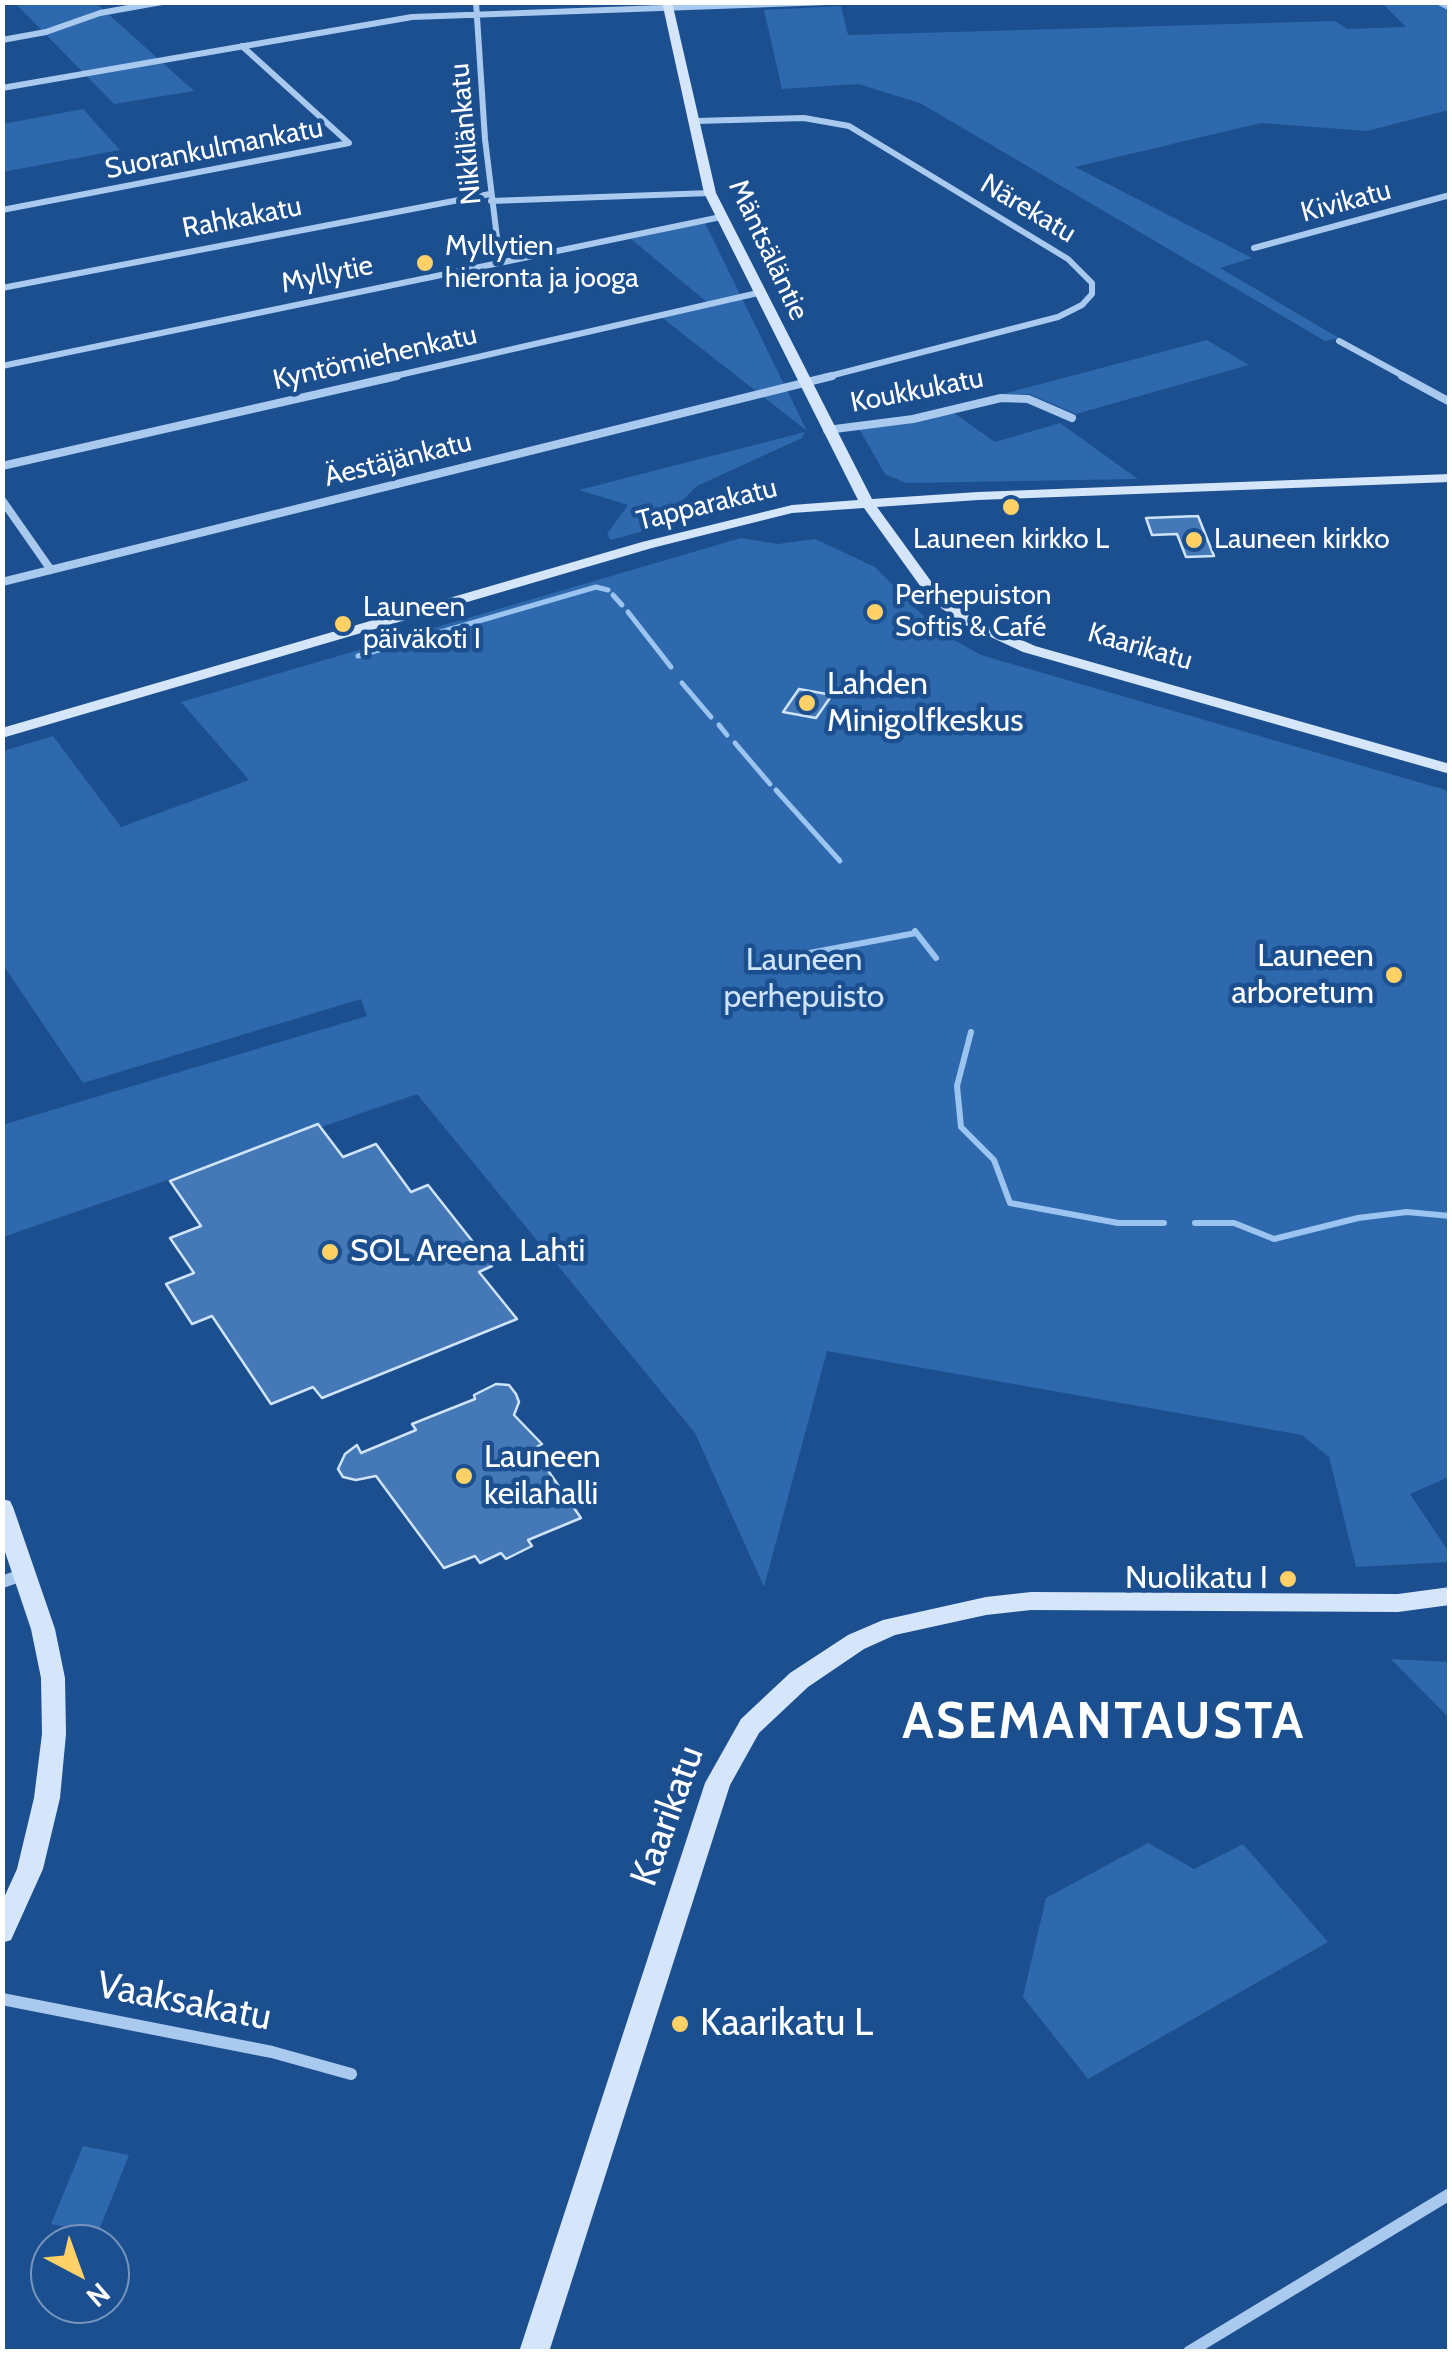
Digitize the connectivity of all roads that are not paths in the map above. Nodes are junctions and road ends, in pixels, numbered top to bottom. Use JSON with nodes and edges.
{"nodes":[{"id":1,"x":162,"y":2,"type":"edge"},
{"id":2,"x":476,"y":2,"type":"edge"},
{"id":3,"x":828,"y":2,"type":"edge"},
{"id":4,"x":667,"y":5,"type":"edge"},
{"id":5,"x":476,"y":13,"type":"junction"},
{"id":6,"x":2,"y":40,"type":"edge"},
{"id":7,"x":242,"y":46,"type":"junction"},
{"id":8,"x":2,"y":88,"type":"edge"},
{"id":9,"x":696,"y":121,"type":"junction"},
{"id":10,"x":710,"y":193,"type":"junction"},
{"id":11,"x":1450,"y":195,"type":"edge"},
{"id":12,"x":490,"y":198,"type":"junction"},
{"id":13,"x":2,"y":210,"type":"edge"},
{"id":14,"x":720,"y":217,"type":"junction"},
{"id":15,"x":1254,"y":248,"type":"dead end"},
{"id":16,"x":500,"y":262,"type":"junction"},
{"id":17,"x":2,"y":288,"type":"edge"},
{"id":18,"x":758,"y":293,"type":"junction"},
{"id":19,"x":1339,"y":341,"type":"dead end"},
{"id":20,"x":2,"y":366,"type":"edge"},
{"id":21,"x":804,"y":382,"type":"junction"},
{"id":22,"x":1450,"y":402,"type":"edge"},
{"id":23,"x":1072,"y":418,"type":"dead end"},
{"id":24,"x":827,"y":430,"type":"junction"},
{"id":25,"x":2,"y":466,"type":"edge"},
{"id":26,"x":1450,"y":478,"type":"edge"},
{"id":27,"x":2,"y":500,"type":"edge"},
{"id":28,"x":867,"y":503,"type":"junction"},
{"id":29,"x":51,"y":570,"type":"junction"},
{"id":30,"x":2,"y":582,"type":"edge"},
{"id":31,"x":2,"y":733,"type":"edge"},
{"id":32,"x":1450,"y":769,"type":"edge"},
{"id":33,"x":2,"y":1507,"type":"edge"},
{"id":34,"x":14,"y":1578,"type":"edge"},
{"id":35,"x":1450,"y":1596,"type":"edge"},
{"id":36,"x":2,"y":1932,"type":"edge"},
{"id":37,"x":2,"y":1999,"type":"edge"},
{"id":38,"x":351,"y":2074,"type":"dead end"},
{"id":39,"x":1450,"y":2194,"type":"edge"},
{"id":40,"x":534,"y":2352,"type":"edge"},
{"id":41,"x":1189,"y":2352,"type":"edge"}],
"edges":[{"from":1,"to":6,"type":"street"},
{"from":2,"to":5,"type":"street","name":"Nikkilänkatu"},
{"from":3,"to":4,"type":"street"},
{"from":4,"to":5,"type":"street"},
{"from":4,"to":9,"type":"street","name":"Mäntsäläntie"},
{"from":5,"to":7,"type":"street"},
{"from":5,"to":12,"type":"street","name":"Nikkilänkatu"},
{"from":7,"to":8,"type":"street"},
{"from":7,"to":13,"type":"street","name":"Suorankulmankatu"},
{"from":9,"to":10,"type":"street","name":"Mäntsäläntie"},
{"from":9,"to":21,"type":"street","name":"Närekatu"},
{"from":10,"to":12,"type":"street","name":"Rahkakatu"},
{"from":10,"to":14,"type":"street","name":"Mäntsäläntie"},
{"from":11,"to":15,"type":"street","name":"Kivikatu"},
{"from":12,"to":16,"type":"street","name":"Nikkilänkatu"},
{"from":12,"to":17,"type":"street","name":"Rahkakatu"},
{"from":14,"to":16,"type":"street","name":"Myllytie"},
{"from":14,"to":18,"type":"street","name":"Mäntsäläntie"},
{"from":16,"to":20,"type":"street","name":"Myllytie"},
{"from":18,"to":21,"type":"street","name":"Mäntsäläntie"},
{"from":18,"to":25,"type":"street","name":"Kyntömiehenkatu"},
{"from":19,"to":22,"type":"street"},
{"from":21,"to":24,"type":"street","name":"Mäntsäläntie"},
{"from":21,"to":29,"type":"street","name":"Äestäjänkatu"},
{"from":23,"to":24,"type":"street","name":"Koukkukatu"},
{"from":24,"to":28,"type":"street","name":"Mäntsäläntie"},
{"from":26,"to":28,"type":"street","name":"Tapparakatu"},
{"from":27,"to":29,"type":"street"},
{"from":28,"to":31,"type":"street","name":"Tapparakatu"},
{"from":28,"to":32,"type":"street","name":"Kaarikatu"},
{"from":29,"to":30,"type":"street","name":"Äestäjänkatu"},
{"from":33,"to":34,"type":"street"},
{"from":34,"to":36,"type":"street"},
{"from":35,"to":40,"type":"street","name":"Kaarikatu"},
{"from":37,"to":38,"type":"street","name":"Vaaksakatu"},
{"from":39,"to":41,"type":"street"}]}
